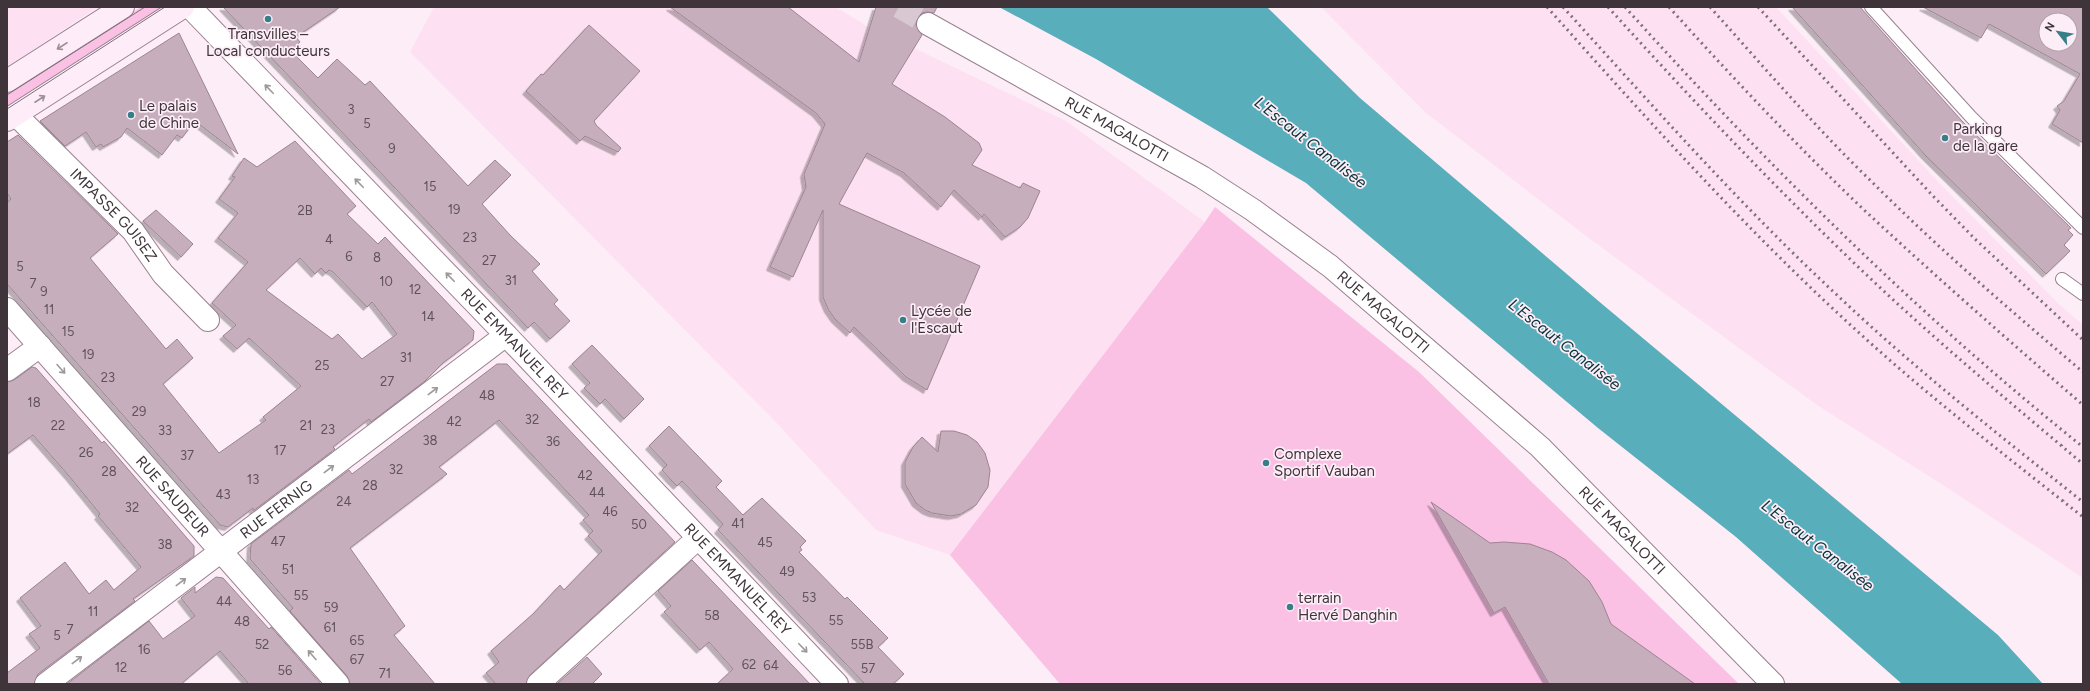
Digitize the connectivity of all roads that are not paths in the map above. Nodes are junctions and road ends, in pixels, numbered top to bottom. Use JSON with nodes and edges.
{"nodes":[{"id":1,"x":123,"y":7,"type":"edge"},
{"id":2,"x":183,"y":7,"type":"edge"},
{"id":3,"x":190,"y":7,"type":"edge"},
{"id":4,"x":1871,"y":7,"type":"edge"},
{"id":5,"x":928,"y":24,"type":"tunnel mouth"},
{"id":6,"x":7,"y":81,"type":"edge"},
{"id":7,"x":11,"y":117,"type":"edge"},
{"id":8,"x":2083,"y":228,"type":"edge"},
{"id":9,"x":2062,"y":280,"type":"dead end"},
{"id":10,"x":2083,"y":294,"type":"edge"},
{"id":11,"x":7,"y":309,"type":"edge"},
{"id":12,"x":208,"y":320,"type":"dead end"},
{"id":13,"x":506,"y":335,"type":"junction"},
{"id":14,"x":40,"y":346,"type":"junction"},
{"id":15,"x":7,"y":370,"type":"edge"},
{"id":16,"x":698,"y":538,"type":"junction"},
{"id":17,"x":221,"y":551,"type":"junction"},
{"id":18,"x":46,"y":684,"type":"edge"},
{"id":19,"x":338,"y":684,"type":"edge"},
{"id":20,"x":538,"y":684,"type":"edge"},
{"id":21,"x":837,"y":684,"type":"edge"},
{"id":22,"x":1773,"y":684,"type":"edge"}],
"edges":[{"from":1,"to":6,"type":"main road","one_way":true},
{"from":7,"to":2,"type":"main road","one_way":true},
{"from":13,"to":3,"type":"street","name":"RUE EMMANUEL REY","one_way":true},
{"from":4,"to":8,"type":"lane"},
{"from":5,"to":22,"type":"street","name":"RUE MAGALOTTI"},
{"from":7,"to":12,"type":"street","name":"IMPASSE GUISEZ"},
{"from":9,"to":10,"type":"lane"},
{"from":11,"to":14,"type":"street","name":"RUE SAUDEUR"},
{"from":13,"to":16,"type":"street","name":"RUE EMMANUEL REY"},
{"from":17,"to":13,"type":"street","name":"RUE FERNIG","one_way":true},
{"from":14,"to":15,"type":"street"},
{"from":14,"to":17,"type":"street","name":"RUE SAUDEUR","one_way":true},
{"from":16,"to":20,"type":"street"},
{"from":16,"to":21,"type":"street","name":"RUE EMMANUEL REY","one_way":true},
{"from":18,"to":17,"type":"street","name":"RUE FERNIG","one_way":true},
{"from":19,"to":17,"type":"street","name":"RUE SAUDEUR","one_way":true}]}
